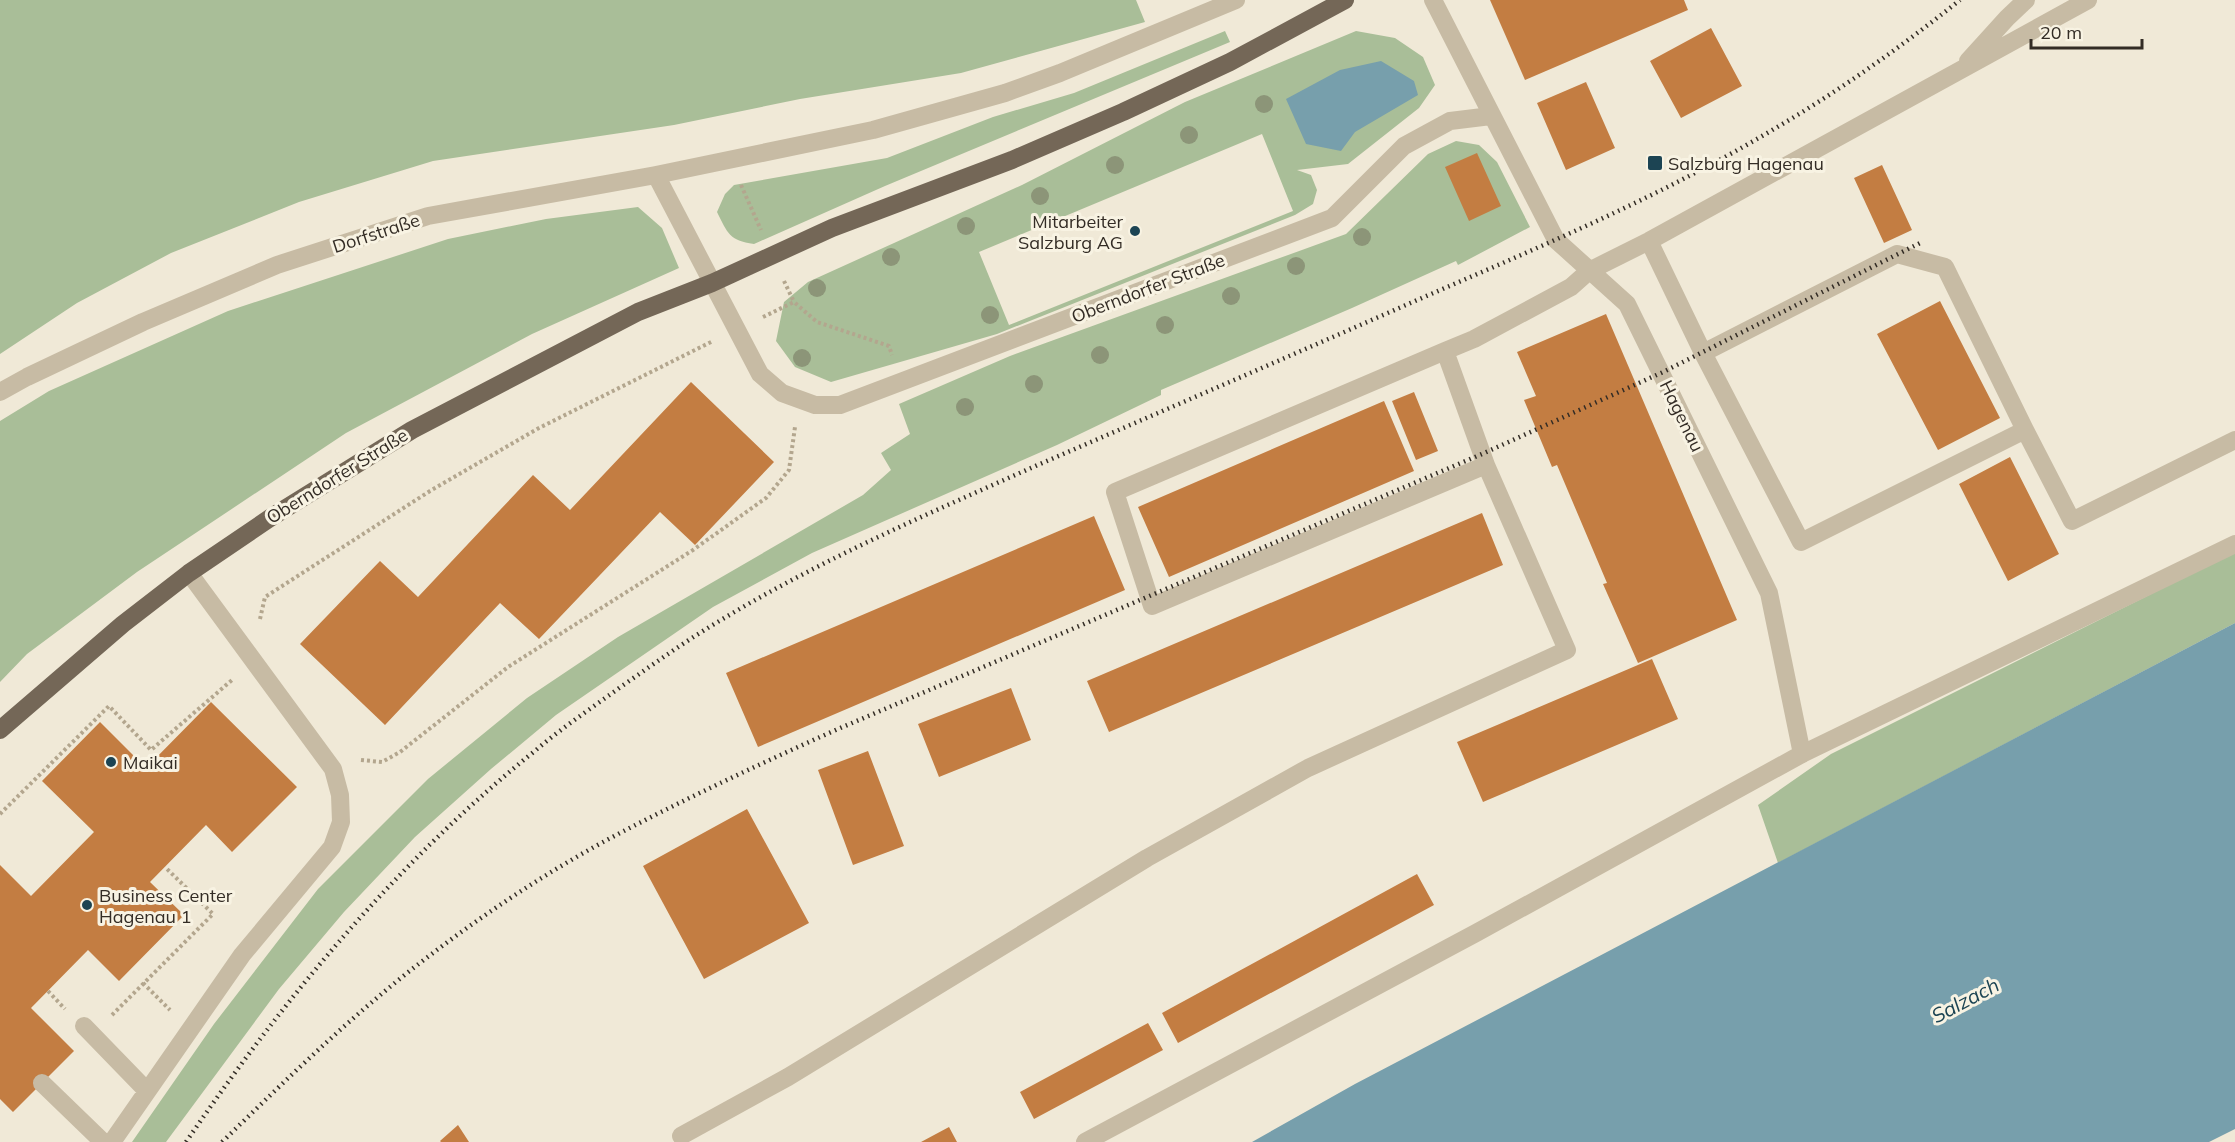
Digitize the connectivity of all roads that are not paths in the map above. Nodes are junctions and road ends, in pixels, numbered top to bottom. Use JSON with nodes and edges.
{"nodes":[{"id":1,"x":1236,"y":0,"type":"edge"},
{"id":2,"x":1345,"y":0,"type":"edge"},
{"id":3,"x":1433,"y":0,"type":"edge"},
{"id":4,"x":2026,"y":0,"type":"edge"},
{"id":5,"x":2088,"y":0,"type":"edge"},
{"id":6,"x":1959,"y":72,"type":"junction"},
{"id":7,"x":1491,"y":116,"type":"junction"},
{"id":8,"x":656,"y":175,"type":"junction"},
{"id":9,"x":1648,"y":241,"type":"junction"},
{"id":10,"x":1589,"y":271,"type":"junction"},
{"id":11,"x":712,"y":283,"type":"junction"},
{"id":12,"x":1445,"y":351,"type":"junction"},
{"id":13,"x":1703,"y":353,"type":"junction"},
{"id":14,"x":0,"y":392,"type":"edge"},
{"id":15,"x":2025,"y":430,"type":"junction"},
{"id":16,"x":2235,"y":440,"type":"edge"},
{"id":17,"x":1485,"y":465,"type":"junction"},
{"id":18,"x":2235,"y":544,"type":"edge"},
{"id":19,"x":189,"y":573,"type":"junction"},
{"id":20,"x":0,"y":730,"type":"edge"},
{"id":21,"x":1802,"y":754,"type":"junction"},
{"id":22,"x":88,"y":1030,"type":"road end"},
{"id":23,"x":42,"y":1083,"type":"dead end"},
{"id":24,"x":147,"y":1090,"type":"junction"},
{"id":25,"x":681,"y":1136,"type":"dead end"},
{"id":26,"x":103,"y":1142,"type":"edge"},
{"id":27,"x":112,"y":1142,"type":"edge"},
{"id":28,"x":1085,"y":1142,"type":"edge"}],
"edges":[{"from":1,"to":8,"type":"street"},
{"from":2,"to":11,"type":"main road","name":"Oberndorfer Straße"},
{"from":3,"to":7,"type":"street"},
{"from":4,"to":6,"type":"street"},
{"from":5,"to":6,"type":"street"},
{"from":6,"to":9,"type":"street"},
{"from":7,"to":10,"type":"street","name":"Hagenau"},
{"from":7,"to":11,"type":"street","name":"Oberndorfer Straße"},
{"from":8,"to":11,"type":"street"},
{"from":8,"to":14,"type":"street","name":"Dorfstraße"},
{"from":9,"to":10,"type":"street"},
{"from":9,"to":13,"type":"street"},
{"from":10,"to":12,"type":"street"},
{"from":10,"to":21,"type":"street","name":"Hagenau"},
{"from":11,"to":19,"type":"main road","name":"Oberndorfer Straße"},
{"from":12,"to":17,"type":"street"},
{"from":12,"to":17,"type":"street"},
{"from":13,"to":15,"type":"street"},
{"from":13,"to":15,"type":"street"},
{"from":15,"to":16,"type":"street"},
{"from":17,"to":25,"type":"street"},
{"from":18,"to":21,"type":"street"},
{"from":19,"to":20,"type":"main road","name":"Oberndorfer Straße"},
{"from":19,"to":24,"type":"street"},
{"from":21,"to":28,"type":"street"},
{"from":22,"to":24,"type":"street"},
{"from":23,"to":26,"type":"street"},
{"from":24,"to":27,"type":"street"}]}
